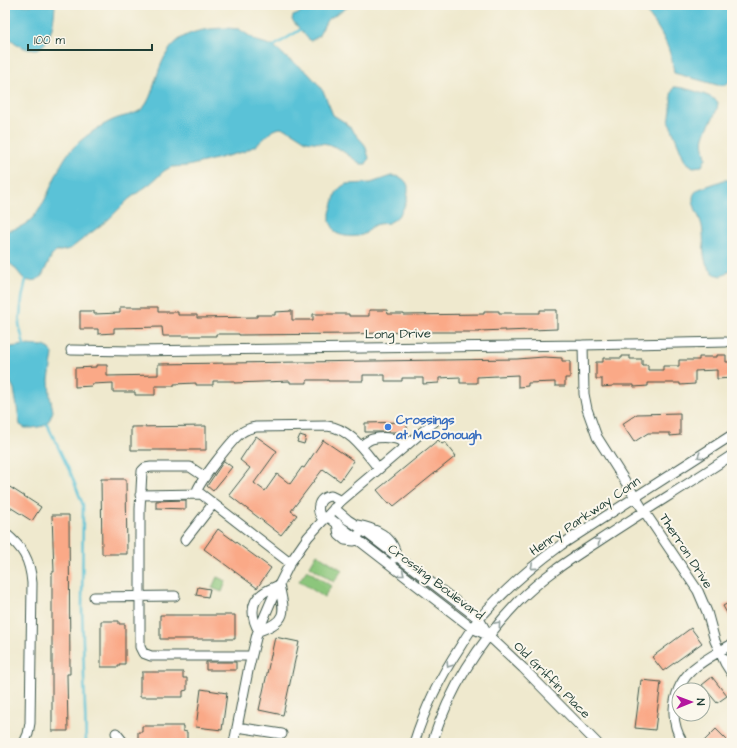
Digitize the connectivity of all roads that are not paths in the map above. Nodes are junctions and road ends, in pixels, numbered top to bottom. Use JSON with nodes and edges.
{"nodes":[{"id":1,"x":726,"y":342,"type":"dead end"},
{"id":2,"x":583,"y":345,"type":"junction"},
{"id":3,"x":71,"y":350,"type":"dead end"},
{"id":4,"x":434,"y":422,"type":"dead end"},
{"id":5,"x":732,"y":435,"type":"edge"},
{"id":6,"x":408,"y":444,"type":"junction"},
{"id":7,"x":361,"y":446,"type":"junction"},
{"id":8,"x":732,"y":455,"type":"edge"},
{"id":9,"x":379,"y":469,"type":"junction"},
{"id":10,"x":206,"y":477,"type":"junction"},
{"id":11,"x":196,"y":494,"type":"junction"},
{"id":12,"x":140,"y":495,"type":"junction"},
{"id":13,"x":635,"y":497,"type":"junction"},
{"id":14,"x":341,"y":501,"type":"junction"},
{"id":15,"x":213,"y":504,"type":"junction"},
{"id":16,"x":334,"y":508,"type":"junction"},
{"id":17,"x":644,"y":511,"type":"junction"},
{"id":18,"x":325,"y":518,"type":"junction"},
{"id":19,"x":359,"y":527,"type":"junction"},
{"id":20,"x":5,"y":533,"type":"edge"},
{"id":21,"x":356,"y":538,"type":"junction"},
{"id":22,"x":185,"y":540,"type":"dead end"},
{"id":23,"x":377,"y":542,"type":"junction"},
{"id":24,"x":396,"y":556,"type":"junction"},
{"id":25,"x":290,"y":564,"type":"junction"},
{"id":26,"x":390,"y":564,"type":"junction"},
{"id":27,"x":432,"y":584,"type":"junction"},
{"id":28,"x":279,"y":586,"type":"junction"},
{"id":29,"x":425,"y":592,"type":"junction"},
{"id":30,"x":140,"y":596,"type":"junction"},
{"id":31,"x":175,"y":596,"type":"dead end"},
{"id":32,"x":94,"y":597,"type":"dead end"},
{"id":33,"x":479,"y":619,"type":"junction"},
{"id":34,"x":472,"y":628,"type":"junction"},
{"id":35,"x":259,"y":631,"type":"junction"},
{"id":36,"x":489,"y":636,"type":"junction"},
{"id":37,"x":732,"y":644,"type":"edge"},
{"id":38,"x":720,"y":652,"type":"junction"},
{"id":39,"x":251,"y":656,"type":"junction"},
{"id":40,"x":732,"y":674,"type":"edge"},
{"id":41,"x":237,"y":727,"type":"junction"},
{"id":42,"x":116,"y":733,"type":"dead end"},
{"id":43,"x":282,"y":734,"type":"dead end"},
{"id":44,"x":24,"y":743,"type":"edge"},
{"id":45,"x":124,"y":743,"type":"edge"},
{"id":46,"x":234,"y":743,"type":"edge"},
{"id":47,"x":414,"y":743,"type":"edge"},
{"id":48,"x":432,"y":743,"type":"edge"},
{"id":49,"x":597,"y":743,"type":"edge"},
{"id":50,"x":683,"y":743,"type":"edge"}],
"edges":[{"from":1,"to":2,"type":"street","name":"Long Drive"},
{"from":2,"to":3,"type":"street","name":"Long Drive"},
{"from":2,"to":13,"type":"street","name":"Therron Drive"},
{"from":4,"to":6,"type":"street"},
{"from":5,"to":13,"type":"street","name":"Henry Parkway Conn","one_way":true},
{"from":6,"to":7,"type":"street"},
{"from":6,"to":9,"type":"street"},
{"from":7,"to":9,"type":"street"},
{"from":7,"to":10,"type":"street"},
{"from":8,"to":17,"type":"street"},
{"from":9,"to":14,"type":"street"},
{"from":10,"to":11,"type":"street"},
{"from":10,"to":12,"type":"street"},
{"from":11,"to":12,"type":"street"},
{"from":11,"to":15,"type":"street"},
{"from":12,"to":30,"type":"street"},
{"from":13,"to":17,"type":"street","name":"Therron Drive"},
{"from":13,"to":33,"type":"street","name":"Henry Parkway Conn","one_way":true},
{"from":14,"to":16,"type":"street"},
{"from":14,"to":18,"type":"street"},
{"from":15,"to":22,"type":"street"},
{"from":15,"to":25,"type":"street"},
{"from":16,"to":18,"type":"street"},
{"from":16,"to":19,"type":"street","name":"Crossing Boulevard"},
{"from":36,"to":17,"type":"street","one_way":true},
{"from":17,"to":38,"type":"street","name":"Therron Drive"},
{"from":18,"to":21,"type":"street"},
{"from":18,"to":25,"type":"street"},
{"from":19,"to":21,"type":"street"},
{"from":19,"to":23,"type":"street","name":"Crossing Boulevard"},
{"from":20,"to":44,"type":"street"},
{"from":21,"to":23,"type":"street","name":"Crossing Boulevard"},
{"from":23,"to":24,"type":"street","name":"Crossing Boulevard"},
{"from":23,"to":26,"type":"street","name":"Crossing Boulevard"},
{"from":24,"to":26,"type":"street"},
{"from":24,"to":27,"type":"street","name":"Crossing Boulevard"},
{"from":25,"to":28,"type":"street"},
{"from":26,"to":29,"type":"street","name":"Crossing Boulevard","one_way":true},
{"from":27,"to":29,"type":"street"},
{"from":27,"to":33,"type":"street","name":"Crossing Boulevard"},
{"from":28,"to":35,"type":"street"},
{"from":28,"to":35,"type":"street"},
{"from":28,"to":35,"type":"street"},
{"from":29,"to":34,"type":"street","name":"Crossing Boulevard"},
{"from":30,"to":31,"type":"street"},
{"from":30,"to":32,"type":"street"},
{"from":30,"to":39,"type":"street"},
{"from":33,"to":34,"type":"street","name":"Henry Parkway Conn"},
{"from":33,"to":36,"type":"street","name":"Crossing Boulevard"},
{"from":34,"to":36,"type":"street","name":"Crossing Boulevard"},
{"from":34,"to":47,"type":"street","name":"Henry Parkway Conn","one_way":true},
{"from":35,"to":39,"type":"street"},
{"from":36,"to":48,"type":"street"},
{"from":36,"to":49,"type":"street","name":"Old Griffin Place"},
{"from":37,"to":38,"type":"street"},
{"from":38,"to":40,"type":"street","name":"Therron Drive"},
{"from":38,"to":50,"type":"street"},
{"from":39,"to":41,"type":"street"},
{"from":41,"to":43,"type":"street"},
{"from":41,"to":46,"type":"street"},
{"from":42,"to":45,"type":"street"}]}
